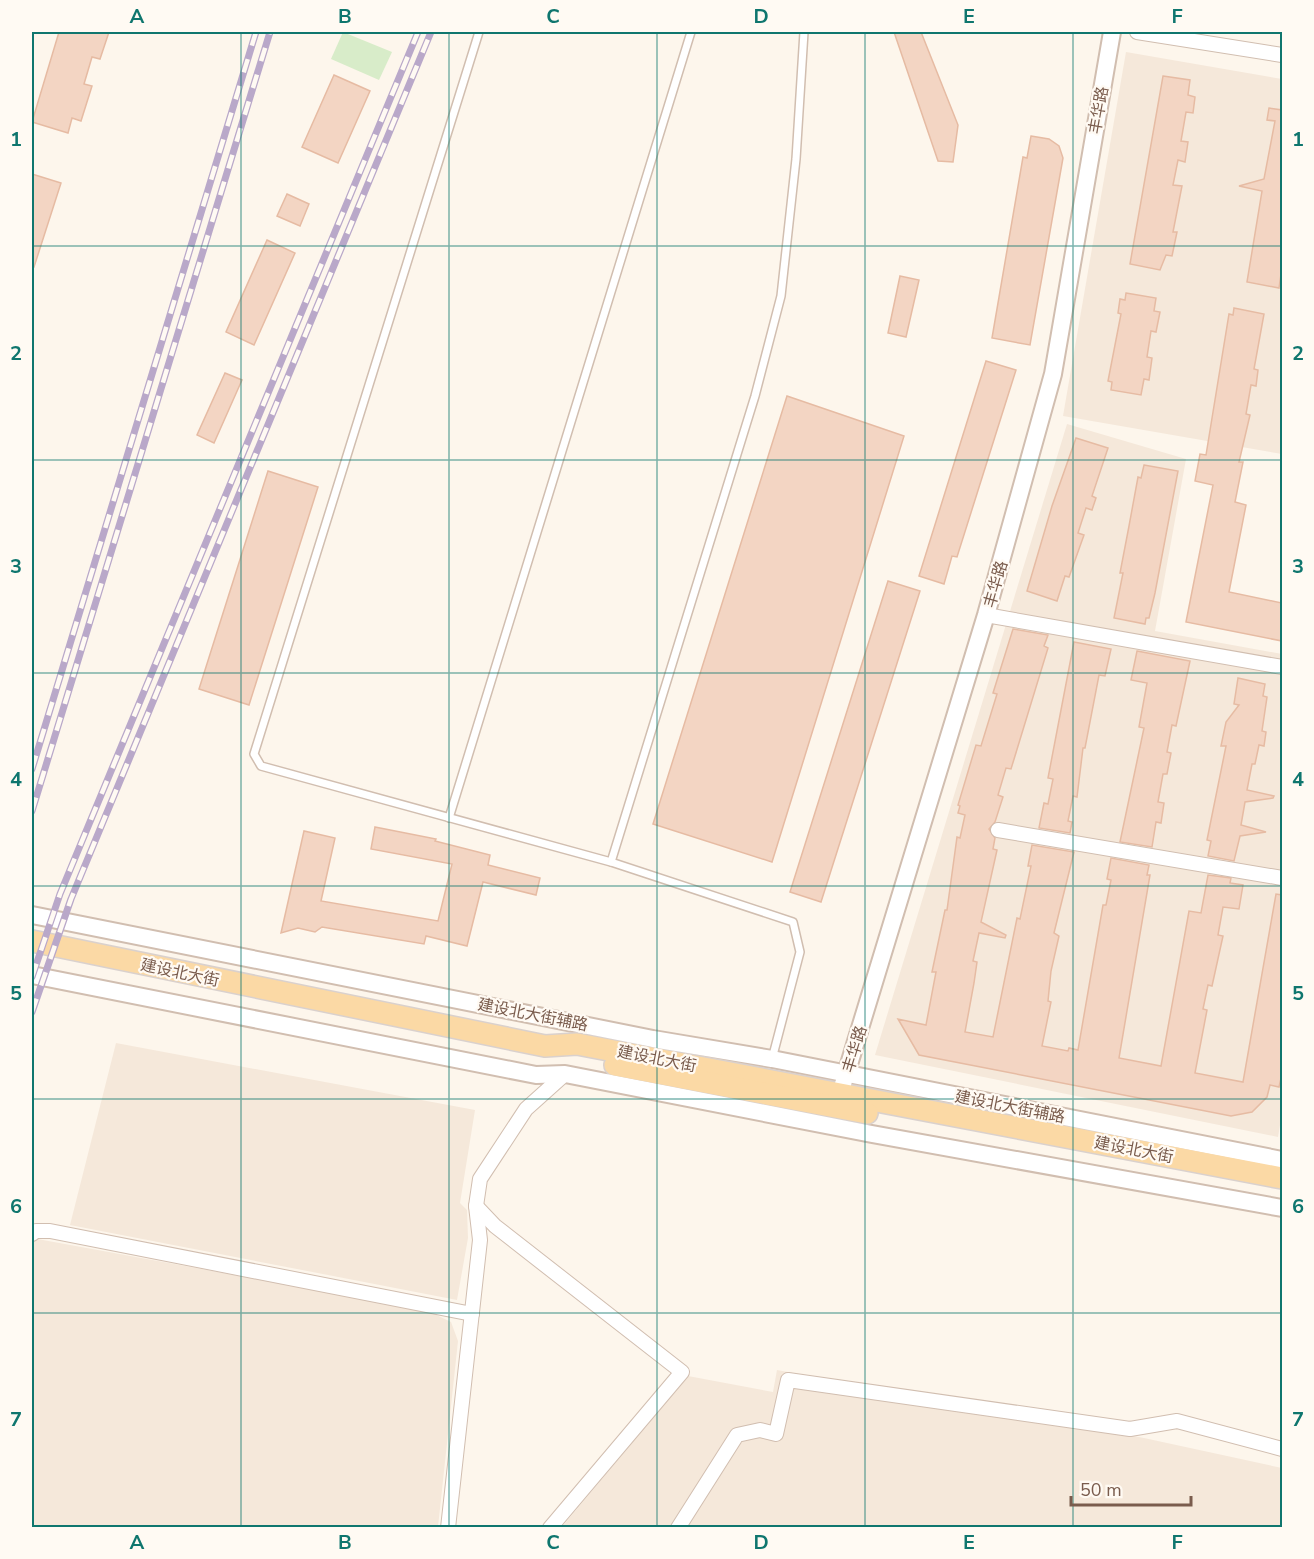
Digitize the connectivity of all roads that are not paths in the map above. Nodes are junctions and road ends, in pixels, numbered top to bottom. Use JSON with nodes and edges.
{"nodes":[{"id":1,"x":479,"y":32,"type":"edge"},
{"id":2,"x":691,"y":32,"type":"edge"},
{"id":3,"x":804,"y":32,"type":"edge"},
{"id":4,"x":1112,"y":32,"type":"edge"},
{"id":5,"x":1137,"y":32,"type":"edge"},
{"id":6,"x":1282,"y":55,"type":"edge"},
{"id":7,"x":986,"y":615,"type":"junction"},
{"id":8,"x":1282,"y":667,"type":"edge"},
{"id":9,"x":449,"y":818,"type":"junction"},
{"id":10,"x":998,"y":830,"type":"dead end"},
{"id":11,"x":611,"y":862,"type":"junction"},
{"id":12,"x":1282,"y":878,"type":"edge"},
{"id":13,"x":32,"y":915,"type":"edge"},
{"id":14,"x":32,"y":941,"type":"edge"},
{"id":15,"x":32,"y":975,"type":"edge"},
{"id":16,"x":772,"y":1059,"type":"junction"},
{"id":17,"x":564,"y":1074,"type":"junction"},
{"id":18,"x":839,"y":1100,"type":"junction"},
{"id":19,"x":1282,"y":1160,"type":"edge"},
{"id":20,"x":1282,"y":1178,"type":"edge"},
{"id":21,"x":1282,"y":1191,"type":"edge"},
{"id":22,"x":476,"y":1206,"type":"junction"},
{"id":23,"x":1282,"y":1209,"type":"edge"},
{"id":24,"x":32,"y":1234,"type":"edge"},
{"id":25,"x":472,"y":1314,"type":"junction"},
{"id":26,"x":1282,"y":1449,"type":"edge"},
{"id":27,"x":448,"y":1527,"type":"edge"},
{"id":28,"x":550,"y":1527,"type":"edge"},
{"id":29,"x":678,"y":1527,"type":"edge"}],
"edges":[{"from":1,"to":9,"type":"lane"},
{"from":2,"to":9,"type":"lane"},
{"from":3,"to":11,"type":"lane"},
{"from":4,"to":7,"type":"street","name":"丰华路"},
{"from":5,"to":6,"type":"street"},
{"from":7,"to":8,"type":"street"},
{"from":7,"to":18,"type":"street","name":"丰华路"},
{"from":9,"to":11,"type":"lane"},
{"from":10,"to":12,"type":"street"},
{"from":11,"to":16,"type":"lane"},
{"from":13,"to":16,"type":"street","name":"建设北大街辅路"},
{"from":14,"to":18,"type":"main road","name":"建设北大街"},
{"from":15,"to":17,"type":"street","name":"建设北大街辅路"},
{"from":16,"to":18,"type":"street","name":"建设北大街辅路"},
{"from":17,"to":18,"type":"street","name":"建设北大街辅路"},
{"from":17,"to":22,"type":"street"},
{"from":18,"to":19,"type":"street","name":"建设北大街辅路"},
{"from":18,"to":20,"type":"main road","name":"建设北大街"},
{"from":18,"to":21,"type":"main road"},
{"from":18,"to":23,"type":"street","name":"建设北大街辅路"},
{"from":22,"to":25,"type":"street"},
{"from":22,"to":28,"type":"street"},
{"from":24,"to":25,"type":"street"},
{"from":25,"to":27,"type":"street"},
{"from":26,"to":29,"type":"street"}]}
